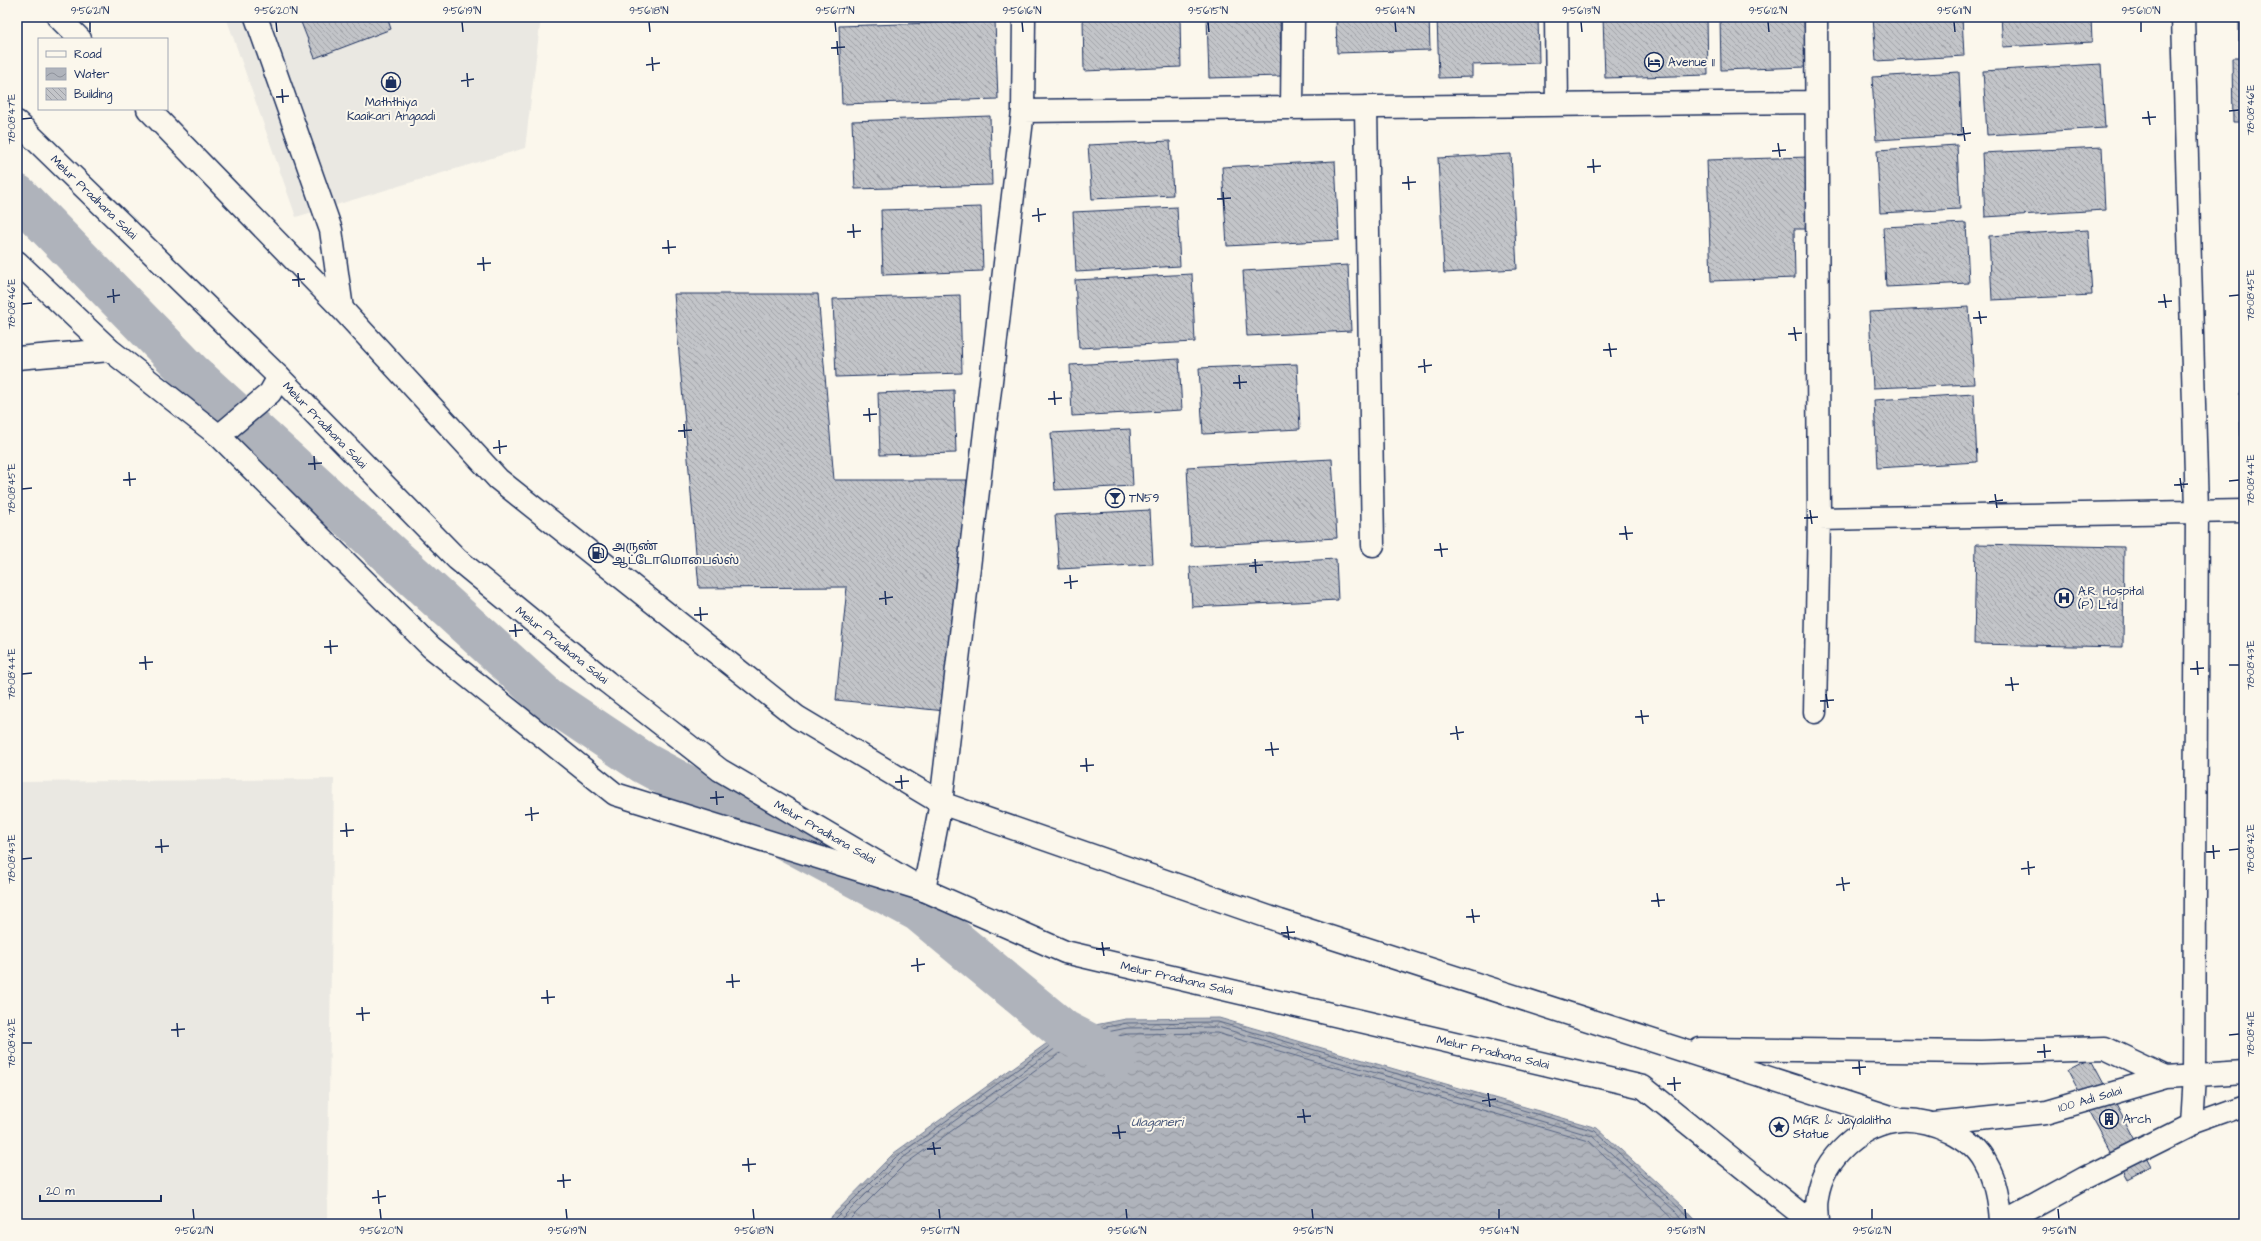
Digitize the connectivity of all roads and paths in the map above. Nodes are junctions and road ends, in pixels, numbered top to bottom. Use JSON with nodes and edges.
{"nodes":[{"id":1,"x":58,"y":17,"type":"edge"},
{"id":2,"x":256,"y":17,"type":"edge"},
{"id":3,"x":1024,"y":17,"type":"edge"},
{"id":4,"x":1293,"y":17,"type":"edge"},
{"id":5,"x":1556,"y":17,"type":"edge"},
{"id":6,"x":1816,"y":17,"type":"edge"},
{"id":7,"x":2183,"y":17,"type":"edge"},
{"id":8,"x":79,"y":38,"type":"edge"},
{"id":9,"x":1815,"y":102,"type":"junction"},
{"id":10,"x":1557,"y":105,"type":"junction"},
{"id":11,"x":1366,"y":107,"type":"junction"},
{"id":12,"x":1292,"y":108,"type":"junction"},
{"id":13,"x":149,"y":110,"type":"edge"},
{"id":14,"x":1023,"y":111,"type":"junction"},
{"id":15,"x":17,"y":122,"type":"edge"},
{"id":16,"x":17,"y":262,"type":"edge"},
{"id":17,"x":342,"y":309,"type":"junction"},
{"id":18,"x":110,"y":350,"type":"junction"},
{"id":19,"x":17,"y":358,"type":"edge"},
{"id":20,"x":274,"y":385,"type":"junction"},
{"id":21,"x":225,"y":431,"type":"junction"},
{"id":22,"x":2197,"y":510,"type":"junction"},
{"id":23,"x":2244,"y":510,"type":"edge"},
{"id":24,"x":1819,"y":519,"type":"junction"},
{"id":25,"x":1373,"y":545,"type":"dead end"},
{"id":26,"x":1815,"y":712,"type":"dead end"},
{"id":27,"x":941,"y":803,"type":"junction"},
{"id":28,"x":924,"y":890,"type":"junction"},
{"id":29,"x":1677,"y":1048,"type":"junction"},
{"id":30,"x":2244,"y":1072,"type":"edge"},
{"id":31,"x":2194,"y":1075,"type":"junction"},
{"id":32,"x":2166,"y":1077,"type":"junction"},
{"id":33,"x":2244,"y":1106,"type":"edge"},
{"id":34,"x":1900,"y":1120,"type":"junction"},
{"id":35,"x":1934,"y":1124,"type":"junction"},
{"id":36,"x":2191,"y":1125,"type":"junction"},
{"id":37,"x":1813,"y":1224,"type":"edge"},
{"id":38,"x":1816,"y":1224,"type":"edge"},
{"id":39,"x":2001,"y":1224,"type":"edge"}],
"edges":[{"from":1,"to":8,"type":"street"},
{"from":2,"to":17,"type":"street"},
{"from":3,"to":14,"type":"street"},
{"from":4,"to":12,"type":"street"},
{"from":5,"to":10,"type":"street"},
{"from":6,"to":9,"type":"street"},
{"from":7,"to":22,"type":"street"},
{"from":9,"to":10,"type":"street"},
{"from":9,"to":24,"type":"street"},
{"from":10,"to":11,"type":"street"},
{"from":11,"to":12,"type":"street"},
{"from":11,"to":25,"type":"street"},
{"from":12,"to":14,"type":"street"},
{"from":13,"to":17,"type":"street"},
{"from":14,"to":27,"type":"street"},
{"from":15,"to":20,"type":"street","name":"Melur Pradhana Salai"},
{"from":16,"to":18,"type":"street"},
{"from":17,"to":27,"type":"street"},
{"from":18,"to":19,"type":"street"},
{"from":18,"to":21,"type":"street"},
{"from":20,"to":21,"type":"street"},
{"from":20,"to":28,"type":"street","name":"Melur Pradhana Salai"},
{"from":21,"to":28,"type":"street"},
{"from":22,"to":23,"type":"street"},
{"from":22,"to":24,"type":"street"},
{"from":22,"to":31,"type":"street"},
{"from":24,"to":26,"type":"street"},
{"from":27,"to":28,"type":"street"},
{"from":27,"to":29,"type":"street"},
{"from":28,"to":37,"type":"street","name":"Melur Pradhana Salai"},
{"from":29,"to":32,"type":"street"},
{"from":29,"to":34,"type":"street"},
{"from":30,"to":31,"type":"street","name":"100 Adi Salai"},
{"from":31,"to":32,"type":"street","name":"100 Adi Salai"},
{"from":31,"to":36,"type":"street"},
{"from":32,"to":35,"type":"street","name":"100 Adi Salai"},
{"from":33,"to":36,"type":"street"},
{"from":34,"to":35,"type":"street"},
{"from":34,"to":38,"type":"street"},
{"from":35,"to":39,"type":"street"},
{"from":36,"to":39,"type":"street"}]}
